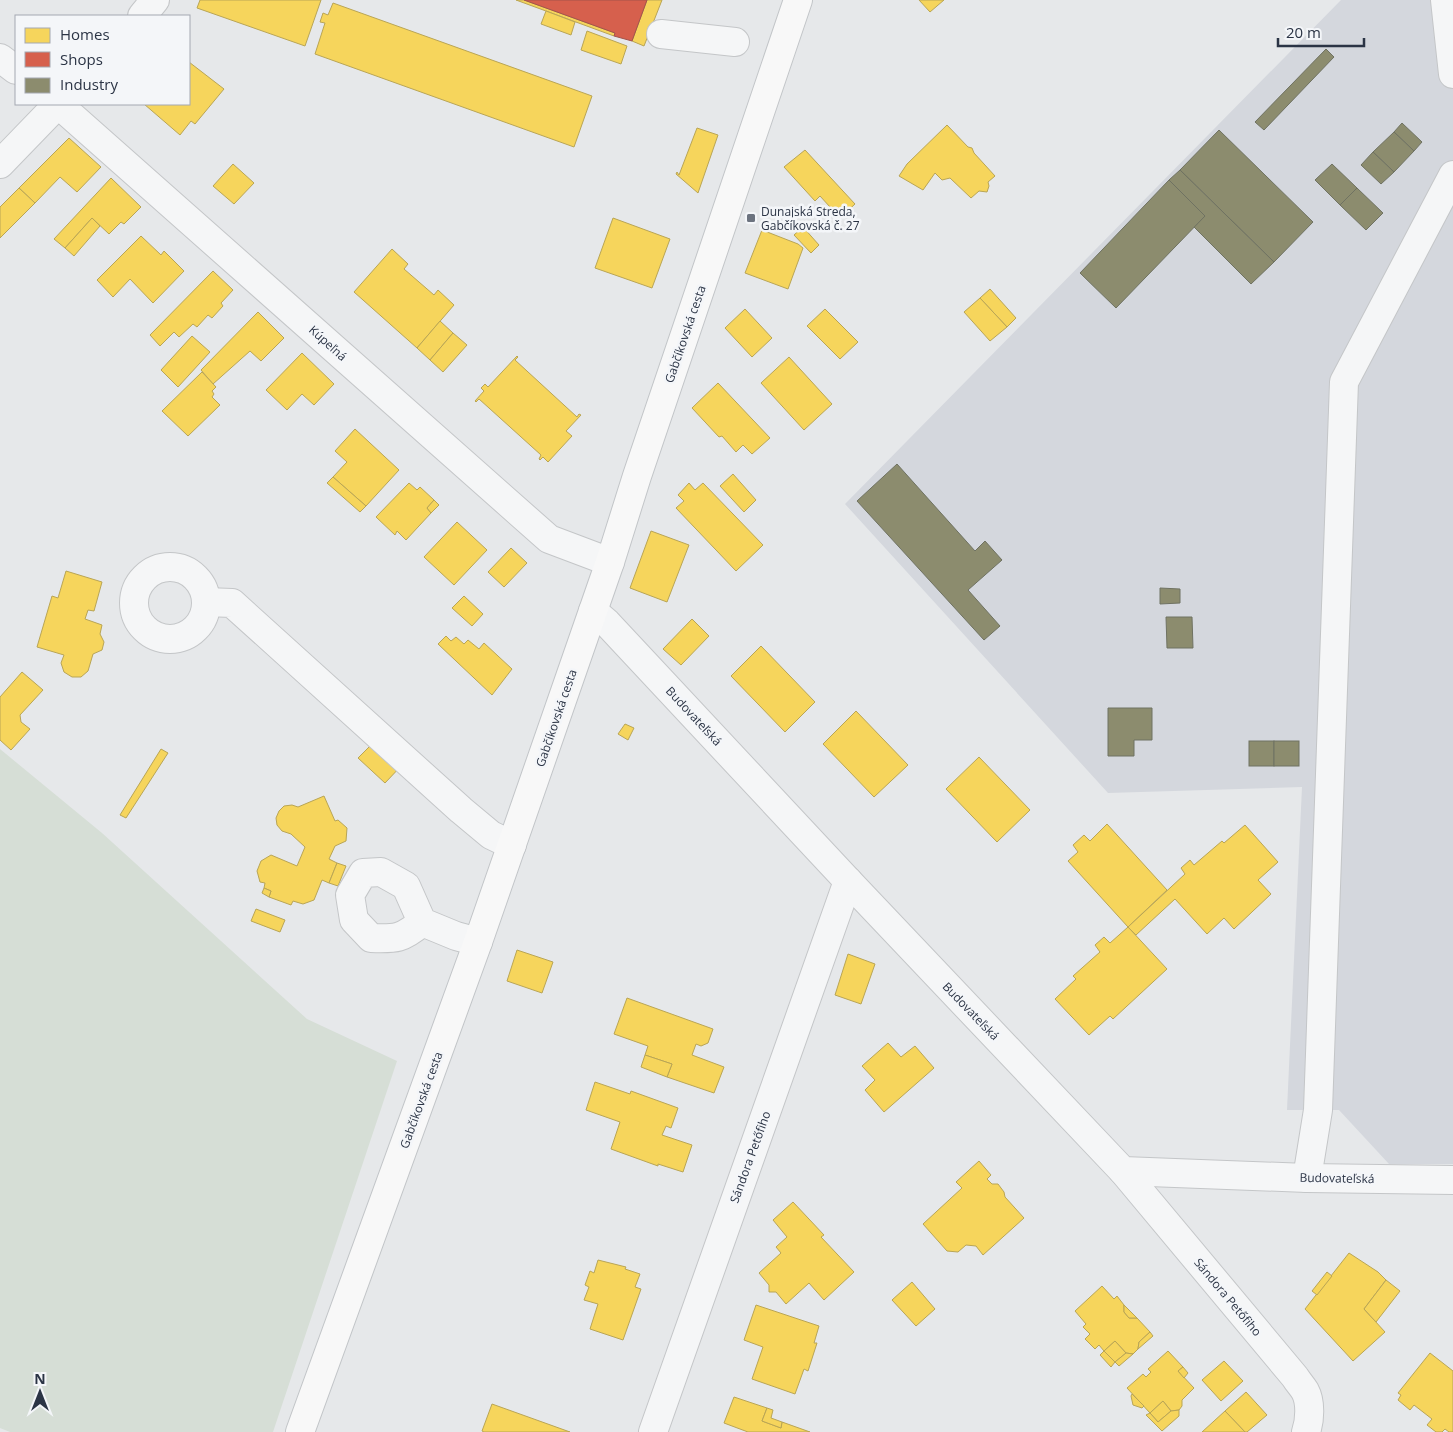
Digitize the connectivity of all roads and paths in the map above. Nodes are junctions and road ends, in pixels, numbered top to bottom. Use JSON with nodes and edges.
{"nodes":[{"id":1,"x":155,"y":0,"type":"edge"},
{"id":2,"x":798,"y":0,"type":"edge"},
{"id":3,"x":1445,"y":0,"type":"edge"},
{"id":4,"x":143,"y":15,"type":"edge"},
{"id":5,"x":661,"y":34,"type":"dead end"},
{"id":6,"x":736,"y":42,"type":"dead end"},
{"id":7,"x":0,"y":58,"type":"edge"},
{"id":8,"x":15,"y":69,"type":"edge"},
{"id":9,"x":1453,"y":74,"type":"edge"},
{"id":10,"x":57,"y":105,"type":"edge"},
{"id":11,"x":59,"y":105,"type":"edge"},
{"id":12,"x":0,"y":164,"type":"edge"},
{"id":13,"x":1453,"y":175,"type":"edge"},
{"id":14,"x":610,"y":562,"type":"junction"},
{"id":15,"x":206,"y":602,"type":"dead end"},
{"id":16,"x":593,"y":611,"type":"junction"},
{"id":17,"x":512,"y":845,"type":"junction"},
{"id":18,"x":848,"y":881,"type":"junction"},
{"id":19,"x":422,"y":922,"type":"dead end"},
{"id":20,"x":478,"y":942,"type":"junction"},
{"id":21,"x":1123,"y":1171,"type":"junction"},
{"id":22,"x":1308,"y":1178,"type":"junction"},
{"id":23,"x":1453,"y":1180,"type":"edge"},
{"id":24,"x":300,"y":1432,"type":"edge"},
{"id":25,"x":653,"y":1432,"type":"edge"},
{"id":26,"x":1306,"y":1432,"type":"edge"}],
"edges":[{"from":1,"to":4,"type":"street"},
{"from":2,"to":14,"type":"main road","name":"Gabčíkovská cesta"},
{"from":3,"to":9,"type":"street"},
{"from":5,"to":6,"type":"street"},
{"from":7,"to":8,"type":"street"},
{"from":10,"to":12,"type":"street"},
{"from":11,"to":14,"type":"street","name":"Kúpeľná"},
{"from":13,"to":22,"type":"street"},
{"from":14,"to":16,"type":"main road","name":"Gabčíkovská cesta"},
{"from":15,"to":17,"type":"street"},
{"from":16,"to":17,"type":"main road","name":"Gabčíkovská cesta"},
{"from":16,"to":18,"type":"street","name":"Budovateľská"},
{"from":17,"to":20,"type":"main road","name":"Gabčíkovská cesta"},
{"from":18,"to":21,"type":"street","name":"Budovateľská"},
{"from":18,"to":25,"type":"street","name":"Sándora Petőfiho"},
{"from":19,"to":20,"type":"street"},
{"from":20,"to":24,"type":"main road","name":"Gabčíkovská cesta"},
{"from":21,"to":22,"type":"street","name":"Budovateľská"},
{"from":21,"to":26,"type":"street","name":"Sándora Petőfiho"},
{"from":22,"to":23,"type":"street","name":"Budovateľská"}]}
